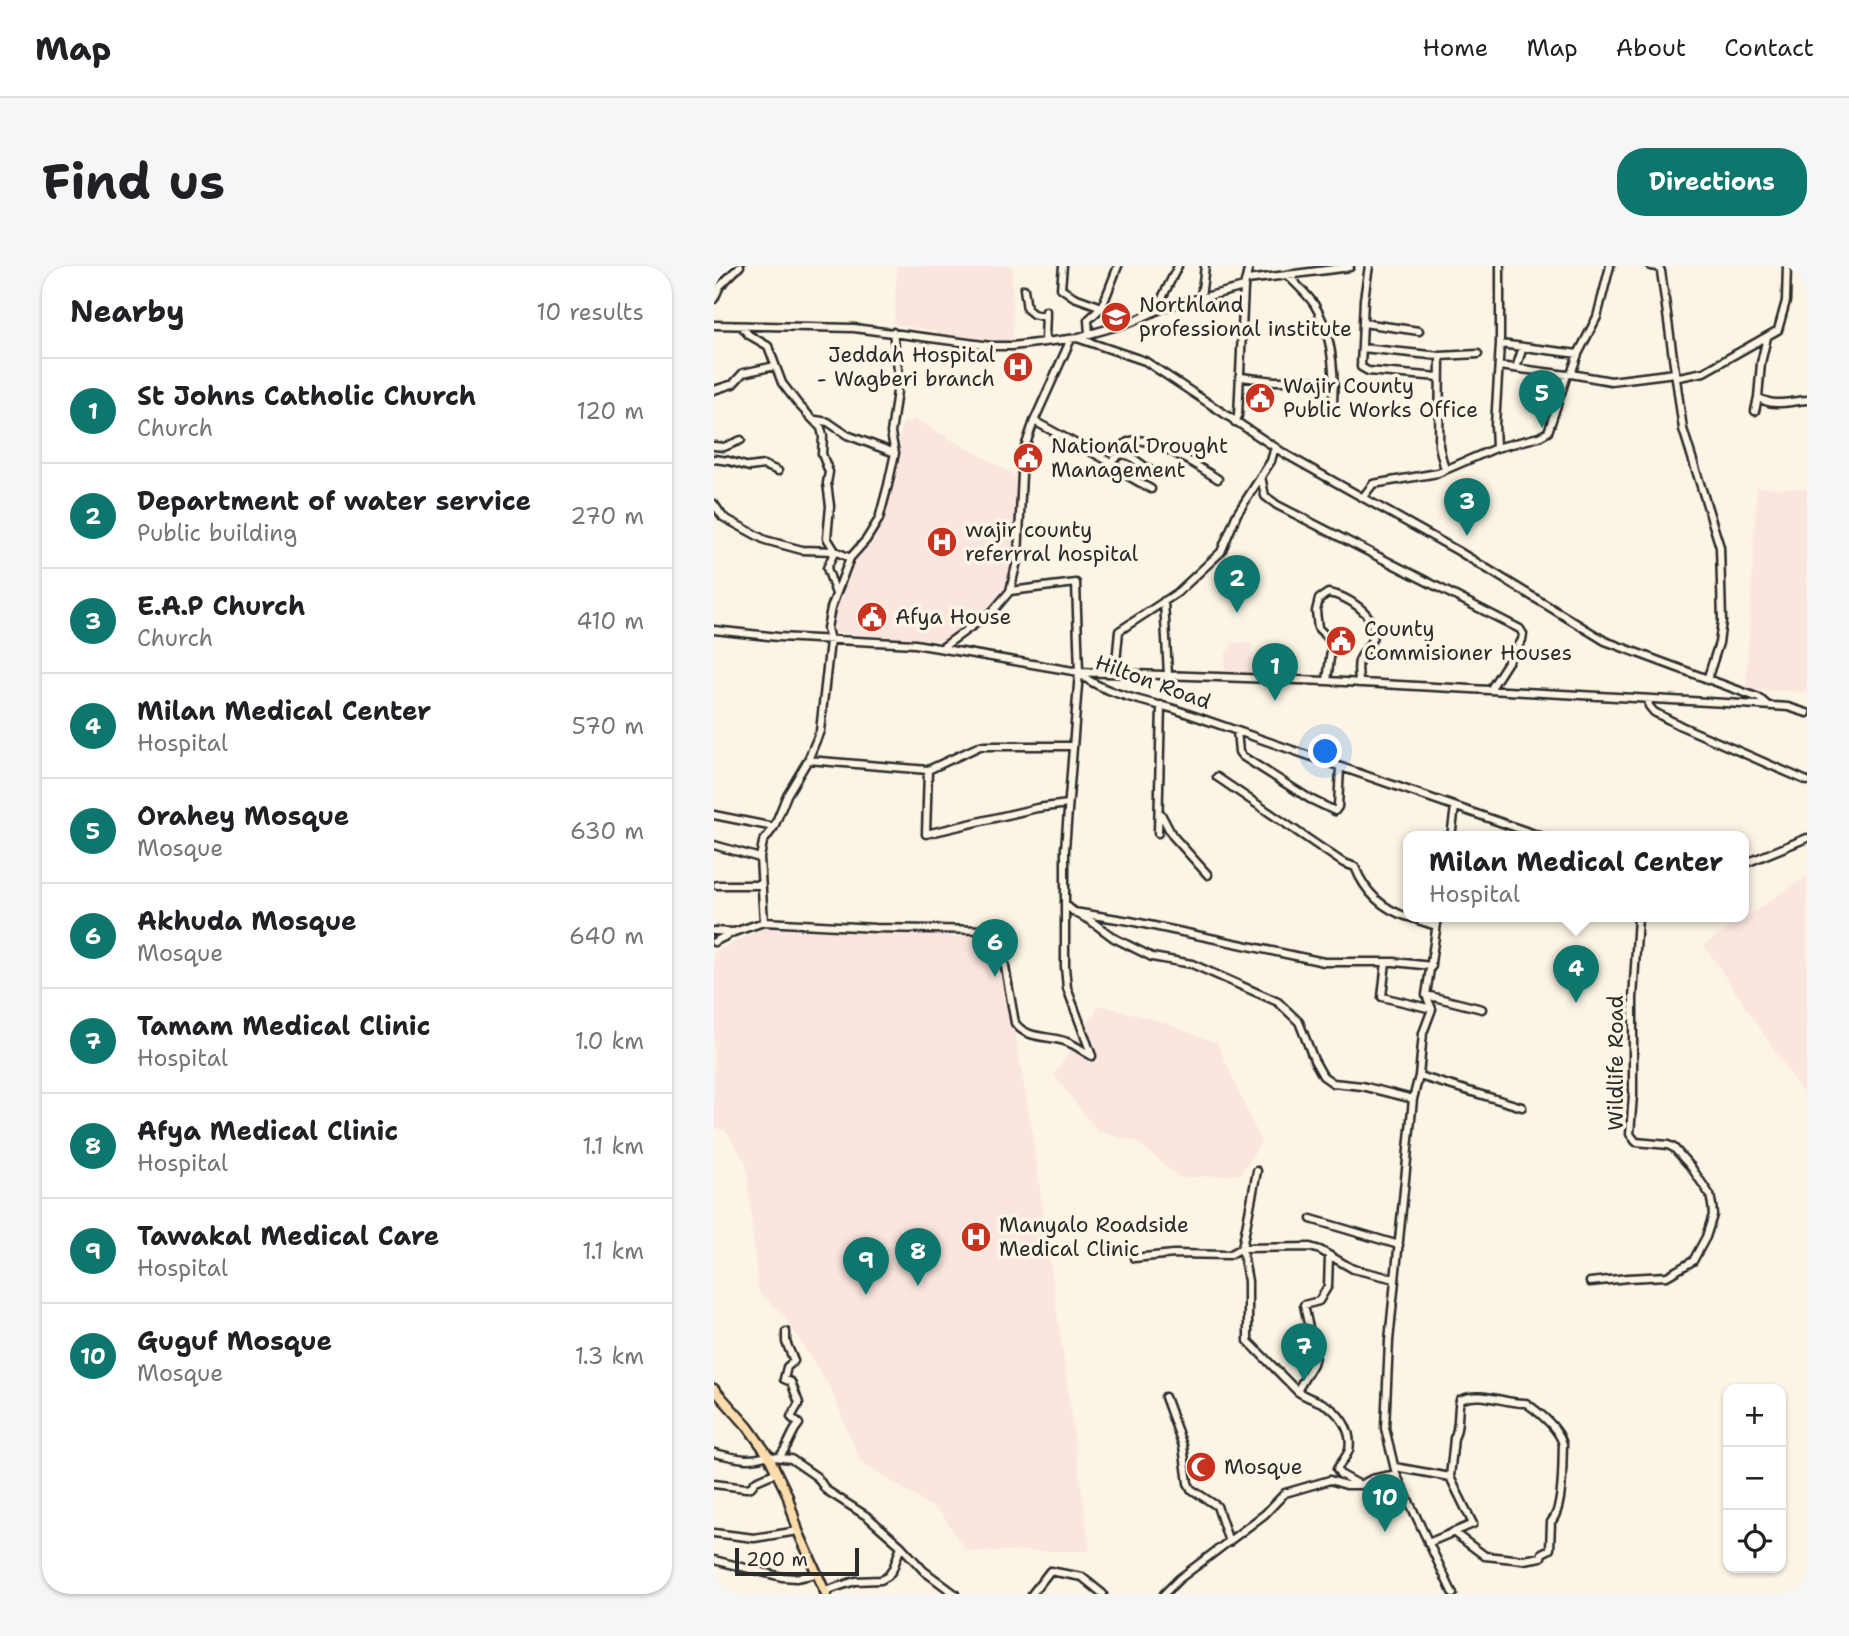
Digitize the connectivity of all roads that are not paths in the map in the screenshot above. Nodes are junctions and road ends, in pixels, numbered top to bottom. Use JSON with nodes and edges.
{"nodes":[{"id":1,"x":740,"y":266,"type":"edge"},
{"id":2,"x":1063,"y":266,"type":"edge"},
{"id":3,"x":1118,"y":266,"type":"edge"},
{"id":4,"x":1178,"y":266,"type":"edge"},
{"id":5,"x":1205,"y":266,"type":"edge"},
{"id":6,"x":1249,"y":266,"type":"edge"},
{"id":7,"x":1369,"y":266,"type":"edge"},
{"id":8,"x":1500,"y":266,"type":"edge"},
{"id":9,"x":1610,"y":266,"type":"edge"},
{"id":10,"x":1651,"y":266,"type":"edge"},
{"id":11,"x":1787,"y":266,"type":"edge"},
{"id":12,"x":1350,"y":267,"type":"edge"},
{"id":13,"x":1287,"y":275,"type":"junction"},
{"id":14,"x":1245,"y":283,"type":"junction"},
{"id":15,"x":1024,"y":289,"type":"dead end"},
{"id":16,"x":1201,"y":297,"type":"junction"},
{"id":17,"x":714,"y":299,"type":"edge"},
{"id":18,"x":1102,"y":307,"type":"junction"},
{"id":19,"x":1162,"y":309,"type":"junction"},
{"id":20,"x":1363,"y":323,"type":"junction"},
{"id":21,"x":714,"y":325,"type":"edge"},
{"id":22,"x":741,"y":326,"type":"junction"},
{"id":23,"x":1419,"y":331,"type":"dead end"},
{"id":24,"x":893,"y":332,"type":"junction"},
{"id":25,"x":1089,"y":334,"type":"junction"},
{"id":26,"x":1768,"y":337,"type":"junction"},
{"id":27,"x":1074,"y":338,"type":"junction"},
{"id":28,"x":1045,"y":342,"type":"junction"},
{"id":29,"x":1500,"y":344,"type":"junction"},
{"id":30,"x":1523,"y":347,"type":"junction"},
{"id":31,"x":1362,"y":348,"type":"junction"},
{"id":32,"x":1478,"y":354,"type":"dead end"},
{"id":33,"x":1578,"y":354,"type":"junction"},
{"id":34,"x":1440,"y":356,"type":"junction"},
{"id":35,"x":775,"y":366,"type":"junction"},
{"id":36,"x":1499,"y":366,"type":"junction"},
{"id":37,"x":1516,"y":368,"type":"junction"},
{"id":38,"x":1675,"y":373,"type":"junction"},
{"id":39,"x":1569,"y":374,"type":"junction"},
{"id":40,"x":1241,"y":377,"type":"junction"},
{"id":41,"x":1439,"y":377,"type":"junction"},
{"id":42,"x":1334,"y":387,"type":"junction"},
{"id":43,"x":714,"y":390,"type":"edge"},
{"id":44,"x":1758,"y":397,"type":"junction"},
{"id":45,"x":1807,"y":400,"type":"edge"},
{"id":46,"x":1333,"y":403,"type":"dead end"},
{"id":47,"x":1755,"y":411,"type":"dead end"},
{"id":48,"x":814,"y":420,"type":"junction"},
{"id":49,"x":1034,"y":421,"type":"junction"},
{"id":50,"x":1235,"y":422,"type":"junction"},
{"id":51,"x":741,"y":440,"type":"dead end"},
{"id":52,"x":714,"y":446,"type":"edge"},
{"id":53,"x":1275,"y":447,"type":"junction"},
{"id":54,"x":1496,"y":448,"type":"junction"},
{"id":55,"x":895,"y":453,"type":"junction"},
{"id":56,"x":1121,"y":454,"type":"junction"},
{"id":57,"x":1285,"y":454,"type":"junction"},
{"id":58,"x":714,"y":459,"type":"edge"},
{"id":59,"x":1271,"y":461,"type":"junction"},
{"id":60,"x":1110,"y":462,"type":"junction"},
{"id":61,"x":1445,"y":470,"type":"junction"},
{"id":62,"x":778,"y":471,"type":"dead end"},
{"id":63,"x":1151,"y":471,"type":"dead end"},
{"id":64,"x":1261,"y":476,"type":"junction"},
{"id":65,"x":1218,"y":480,"type":"dead end"},
{"id":66,"x":1151,"y":489,"type":"dead end"},
{"id":67,"x":1363,"y":497,"type":"junction"},
{"id":68,"x":714,"y":503,"type":"edge"},
{"id":69,"x":835,"y":551,"type":"junction"},
{"id":70,"x":850,"y":558,"type":"junction"},
{"id":71,"x":1010,"y":591,"type":"junction"},
{"id":72,"x":836,"y":595,"type":"junction"},
{"id":73,"x":1164,"y":601,"type":"junction"},
{"id":74,"x":714,"y":630,"type":"edge"},
{"id":75,"x":830,"y":641,"type":"junction"},
{"id":76,"x":942,"y":648,"type":"junction"},
{"id":77,"x":1079,"y":672,"type":"junction"},
{"id":78,"x":1115,"y":673,"type":"junction"},
{"id":79,"x":1167,"y":675,"type":"junction"},
{"id":80,"x":1707,"y":680,"type":"junction"},
{"id":81,"x":1327,"y":681,"type":"junction"},
{"id":82,"x":1359,"y":683,"type":"junction"},
{"id":83,"x":1490,"y":690,"type":"junction"},
{"id":84,"x":1648,"y":699,"type":"junction"},
{"id":85,"x":1161,"y":705,"type":"junction"},
{"id":86,"x":1767,"y":705,"type":"junction"},
{"id":87,"x":1805,"y":712,"type":"edge"},
{"id":88,"x":1237,"y":731,"type":"junction"},
{"id":89,"x":1072,"y":746,"type":"junction"},
{"id":90,"x":808,"y":760,"type":"junction"},
{"id":91,"x":1340,"y":767,"type":"junction"},
{"id":92,"x":928,"y":770,"type":"junction"},
{"id":93,"x":1217,"y":777,"type":"dead end"},
{"id":94,"x":1807,"y":781,"type":"edge"},
{"id":95,"x":1068,"y":804,"type":"junction"},
{"id":96,"x":1159,"y":805,"type":"junction"},
{"id":97,"x":1455,"y":807,"type":"junction"},
{"id":98,"x":714,"y":815,"type":"edge"},
{"id":99,"x":774,"y":827,"type":"junction"},
{"id":100,"x":1452,"y":831,"type":"edge"},
{"id":101,"x":1525,"y":831,"type":"edge"},
{"id":102,"x":1158,"y":834,"type":"dead end"},
{"id":103,"x":1807,"y":838,"type":"edge"},
{"id":104,"x":714,"y":845,"type":"edge"},
{"id":105,"x":760,"y":858,"type":"junction"},
{"id":106,"x":1749,"y":862,"type":"edge"},
{"id":107,"x":1208,"y":875,"type":"dead end"},
{"id":108,"x":717,"y":885,"type":"dead end"},
{"id":109,"x":761,"y":885,"type":"junction"},
{"id":110,"x":1067,"y":906,"type":"junction"},
{"id":111,"x":1074,"y":912,"type":"junction"},
{"id":112,"x":1403,"y":915,"type":"edge"},
{"id":113,"x":764,"y":922,"type":"junction"},
{"id":114,"x":1424,"y":922,"type":"edge"},
{"id":115,"x":1437,"y":922,"type":"edge"},
{"id":116,"x":1638,"y":922,"type":"edge"},
{"id":117,"x":1436,"y":926,"type":"junction"},
{"id":118,"x":714,"y":931,"type":"edge"},
{"id":119,"x":734,"y":932,"type":"junction"},
{"id":120,"x":714,"y":942,"type":"edge"},
{"id":121,"x":1387,"y":962,"type":"junction"},
{"id":122,"x":1432,"y":966,"type":"junction"},
{"id":123,"x":1426,"y":995,"type":"junction"},
{"id":124,"x":1432,"y":1009,"type":"junction"},
{"id":125,"x":1482,"y":1009,"type":"dead end"},
{"id":126,"x":1419,"y":1076,"type":"junction"},
{"id":127,"x":1413,"y":1099,"type":"junction"},
{"id":128,"x":1522,"y":1107,"type":"dead end"},
{"id":129,"x":1257,"y":1171,"type":"dead end"},
{"id":130,"x":1311,"y":1219,"type":"dead end"},
{"id":131,"x":1399,"y":1245,"type":"junction"},
{"id":132,"x":1242,"y":1248,"type":"junction"},
{"id":133,"x":1329,"y":1256,"type":"junction"},
{"id":134,"x":1134,"y":1258,"type":"dead end"},
{"id":135,"x":1395,"y":1279,"type":"junction"},
{"id":136,"x":1590,"y":1282,"type":"dead end"},
{"id":137,"x":786,"y":1332,"type":"dead end"},
{"id":138,"x":715,"y":1390,"type":"edge"},
{"id":139,"x":1297,"y":1391,"type":"junction"},
{"id":140,"x":1165,"y":1397,"type":"dead end"},
{"id":141,"x":714,"y":1453,"type":"edge"},
{"id":142,"x":768,"y":1454,"type":"junction"},
{"id":143,"x":779,"y":1457,"type":"junction"},
{"id":144,"x":1395,"y":1471,"type":"junction"},
{"id":145,"x":777,"y":1472,"type":"junction"},
{"id":146,"x":1450,"y":1478,"type":"junction"},
{"id":147,"x":714,"y":1484,"type":"edge"},
{"id":148,"x":1360,"y":1485,"type":"junction"},
{"id":149,"x":798,"y":1531,"type":"junction"},
{"id":150,"x":1453,"y":1532,"type":"junction"},
{"id":151,"x":714,"y":1533,"type":"edge"},
{"id":152,"x":1229,"y":1542,"type":"junction"},
{"id":153,"x":1427,"y":1543,"type":"junction"},
{"id":154,"x":901,"y":1546,"type":"junction"},
{"id":155,"x":714,"y":1560,"type":"edge"},
{"id":156,"x":816,"y":1574,"type":"junction"},
{"id":157,"x":826,"y":1593,"type":"edge"},
{"id":158,"x":955,"y":1594,"type":"edge"},
{"id":159,"x":1032,"y":1594,"type":"edge"},
{"id":160,"x":1103,"y":1594,"type":"edge"},
{"id":161,"x":1164,"y":1594,"type":"edge"},
{"id":162,"x":1453,"y":1594,"type":"edge"}],
"edges":[{"from":1,"to":17,"type":"street"},
{"from":2,"to":18,"type":"street"},
{"from":3,"to":18,"type":"street"},
{"from":4,"to":19,"type":"street"},
{"from":5,"to":16,"type":"street"},
{"from":6,"to":14,"type":"street"},
{"from":7,"to":20,"type":"street"},
{"from":8,"to":29,"type":"street"},
{"from":9,"to":33,"type":"street"},
{"from":10,"to":38,"type":"street"},
{"from":11,"to":26,"type":"street"},
{"from":12,"to":13,"type":"street"},
{"from":13,"to":14,"type":"street"},
{"from":13,"to":42,"type":"street"},
{"from":14,"to":16,"type":"street"},
{"from":14,"to":40,"type":"street"},
{"from":15,"to":28,"type":"street"},
{"from":16,"to":19,"type":"street"},
{"from":18,"to":25,"type":"street"},
{"from":19,"to":25,"type":"street"},
{"from":20,"to":23,"type":"street"},
{"from":20,"to":31,"type":"street"},
{"from":21,"to":22,"type":"street"},
{"from":22,"to":24,"type":"street"},
{"from":22,"to":35,"type":"street"},
{"from":24,"to":28,"type":"street"},
{"from":24,"to":55,"type":"street"},
{"from":25,"to":27,"type":"street"},
{"from":26,"to":38,"type":"street"},
{"from":26,"to":44,"type":"street"},
{"from":27,"to":28,"type":"street"},
{"from":27,"to":49,"type":"street"},
{"from":27,"to":50,"type":"street"},
{"from":29,"to":30,"type":"street"},
{"from":29,"to":36,"type":"street"},
{"from":30,"to":33,"type":"street"},
{"from":30,"to":37,"type":"street"},
{"from":31,"to":34,"type":"street"},
{"from":31,"to":41,"type":"street"},
{"from":32,"to":34,"type":"street"},
{"from":33,"to":39,"type":"street"},
{"from":34,"to":41,"type":"street"},
{"from":35,"to":43,"type":"street"},
{"from":35,"to":48,"type":"street"},
{"from":36,"to":37,"type":"street"},
{"from":36,"to":54,"type":"street"},
{"from":37,"to":39,"type":"street"},
{"from":38,"to":39,"type":"street"},
{"from":38,"to":80,"type":"street"},
{"from":39,"to":54,"type":"street"},
{"from":40,"to":42,"type":"street"},
{"from":40,"to":50,"type":"street"},
{"from":41,"to":61,"type":"street"},
{"from":42,"to":46,"type":"street"},
{"from":44,"to":45,"type":"street"},
{"from":44,"to":47,"type":"street"},
{"from":48,"to":55,"type":"street"},
{"from":48,"to":69,"type":"street"},
{"from":49,"to":60,"type":"street"},
{"from":49,"to":71,"type":"street"},
{"from":50,"to":53,"type":"street"},
{"from":51,"to":52,"type":"street"},
{"from":53,"to":57,"type":"street"},
{"from":53,"to":59,"type":"street"},
{"from":54,"to":61,"type":"street"},
{"from":55,"to":70,"type":"street"},
{"from":56,"to":60,"type":"street"},
{"from":56,"to":63,"type":"street"},
{"from":56,"to":65,"type":"street"},
{"from":57,"to":59,"type":"street"},
{"from":57,"to":67,"type":"street"},
{"from":58,"to":62,"type":"street"},
{"from":59,"to":64,"type":"street"},
{"from":60,"to":66,"type":"street"},
{"from":61,"to":67,"type":"street"},
{"from":64,"to":73,"type":"street"},
{"from":64,"to":83,"type":"street"},
{"from":67,"to":80,"type":"street"},
{"from":68,"to":69,"type":"street"},
{"from":69,"to":70,"type":"street"},
{"from":69,"to":72,"type":"street"},
{"from":70,"to":72,"type":"street"},
{"from":71,"to":76,"type":"street"},
{"from":71,"to":77,"type":"street"},
{"from":72,"to":75,"type":"street"},
{"from":73,"to":78,"type":"street"},
{"from":73,"to":79,"type":"street"},
{"from":74,"to":75,"type":"street"},
{"from":75,"to":76,"type":"street"},
{"from":75,"to":90,"type":"street"},
{"from":76,"to":77,"type":"street"},
{"from":77,"to":78,"type":"street"},
{"from":77,"to":85,"type":"street","name":"Hilton Road"},
{"from":77,"to":89,"type":"street","name":"Hilton Road"},
{"from":78,"to":79,"type":"street"},
{"from":79,"to":81,"type":"street"},
{"from":80,"to":86,"type":"street"},
{"from":81,"to":82,"type":"street"},
{"from":81,"to":82,"type":"street"},
{"from":82,"to":83,"type":"street"},
{"from":83,"to":84,"type":"street"},
{"from":84,"to":86,"type":"street"},
{"from":84,"to":94,"type":"street"},
{"from":85,"to":88,"type":"street","name":"Hilton Road"},
{"from":85,"to":96,"type":"street"},
{"from":86,"to":87,"type":"street"},
{"from":88,"to":91,"type":"street","name":"Hilton Road"},
{"from":88,"to":91,"type":"street"},
{"from":89,"to":92,"type":"street"},
{"from":89,"to":95,"type":"street","name":"Hilton Road"},
{"from":90,"to":92,"type":"street"},
{"from":90,"to":99,"type":"street"},
{"from":91,"to":97,"type":"street","name":"Hilton Road"},
{"from":92,"to":95,"type":"street"},
{"from":93,"to":112,"type":"street"},
{"from":95,"to":110,"type":"street","name":"Hilton Road"},
{"from":96,"to":102,"type":"street"},
{"from":96,"to":107,"type":"street"},
{"from":97,"to":100,"type":"street"},
{"from":97,"to":101,"type":"street","name":"Hilton Road"},
{"from":98,"to":99,"type":"street"},
{"from":99,"to":105,"type":"street"},
{"from":103,"to":106,"type":"street"},
{"from":104,"to":105,"type":"street"},
{"from":105,"to":109,"type":"street"},
{"from":108,"to":109,"type":"street"},
{"from":109,"to":113,"type":"street"},
{"from":110,"to":111,"type":"street"},
{"from":110,"to":113,"type":"street","name":"Hilton Road"},
{"from":111,"to":121,"type":"street"},
{"from":111,"to":127,"type":"street"},
{"from":113,"to":119,"type":"street"},
{"from":114,"to":117,"type":"street"},
{"from":115,"to":117,"type":"street"},
{"from":116,"to":136,"type":"street","name":"Wildlife Road"},
{"from":117,"to":122,"type":"street"},
{"from":118,"to":119,"type":"street"},
{"from":119,"to":120,"type":"street"},
{"from":121,"to":122,"type":"street"},
{"from":121,"to":124,"type":"street"},
{"from":122,"to":123,"type":"street"},
{"from":123,"to":124,"type":"street"},
{"from":123,"to":125,"type":"street"},
{"from":124,"to":126,"type":"street"},
{"from":126,"to":127,"type":"street"},
{"from":126,"to":128,"type":"street"},
{"from":127,"to":131,"type":"street"},
{"from":129,"to":132,"type":"street"},
{"from":130,"to":131,"type":"street"},
{"from":131,"to":135,"type":"street"},
{"from":132,"to":133,"type":"street"},
{"from":132,"to":134,"type":"street"},
{"from":132,"to":139,"type":"street"},
{"from":133,"to":135,"type":"street"},
{"from":133,"to":139,"type":"street"},
{"from":135,"to":144,"type":"street"},
{"from":137,"to":143,"type":"street"},
{"from":138,"to":142,"type":"main road"},
{"from":139,"to":148,"type":"street"},
{"from":140,"to":152,"type":"street"},
{"from":141,"to":142,"type":"street"},
{"from":142,"to":143,"type":"street"},
{"from":142,"to":145,"type":"main road"},
{"from":143,"to":154,"type":"street"},
{"from":144,"to":146,"type":"street"},
{"from":144,"to":148,"type":"street"},
{"from":144,"to":153,"type":"street"},
{"from":145,"to":147,"type":"street"},
{"from":145,"to":149,"type":"main road"},
{"from":146,"to":150,"type":"street"},
{"from":146,"to":150,"type":"street"},
{"from":148,"to":152,"type":"street"},
{"from":149,"to":151,"type":"street"},
{"from":149,"to":156,"type":"main road"},
{"from":150,"to":153,"type":"street"},
{"from":152,"to":161,"type":"street"},
{"from":153,"to":162,"type":"street"},
{"from":154,"to":157,"type":"street"},
{"from":154,"to":158,"type":"street"},
{"from":155,"to":156,"type":"street"},
{"from":156,"to":157,"type":"main road"},
{"from":159,"to":160,"type":"street"}]}
